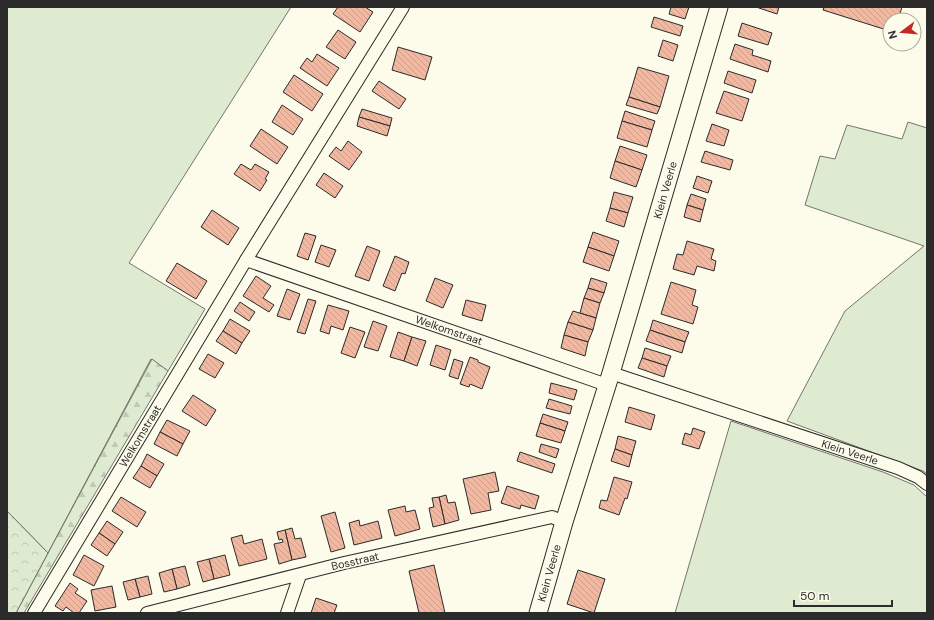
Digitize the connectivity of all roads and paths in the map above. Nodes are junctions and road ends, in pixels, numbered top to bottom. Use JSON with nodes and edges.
{"nodes":[{"id":1,"x":403,"y":7,"type":"edge"},
{"id":2,"x":719,"y":7,"type":"edge"},
{"id":3,"x":246,"y":260,"type":"junction"},
{"id":4,"x":609,"y":379,"type":"junction"},
{"id":5,"x":927,"y":484,"type":"edge"},
{"id":6,"x":564,"y":522,"type":"junction"},
{"id":7,"x":300,"y":575,"type":"junction"},
{"id":8,"x":34,"y":613,"type":"edge"},
{"id":9,"x":147,"y":613,"type":"edge"},
{"id":10,"x":287,"y":613,"type":"edge"},
{"id":11,"x":538,"y":613,"type":"edge"}],
"edges":[{"from":1,"to":3,"type":"street","name":"Welkomstraat"},
{"from":2,"to":4,"type":"main road","name":"Klein Veerle"},
{"from":3,"to":4,"type":"street","name":"Welkomstraat"},
{"from":3,"to":8,"type":"street","name":"Welkomstraat"},
{"from":4,"to":5,"type":"street","name":"Klein Veerle"},
{"from":4,"to":6,"type":"main road","name":"Klein Veerle"},
{"from":6,"to":7,"type":"street","name":"Bosstraat"},
{"from":6,"to":11,"type":"main road","name":"Klein Veerle"},
{"from":7,"to":9,"type":"street","name":"Bosstraat"},
{"from":7,"to":10,"type":"street"}]}
